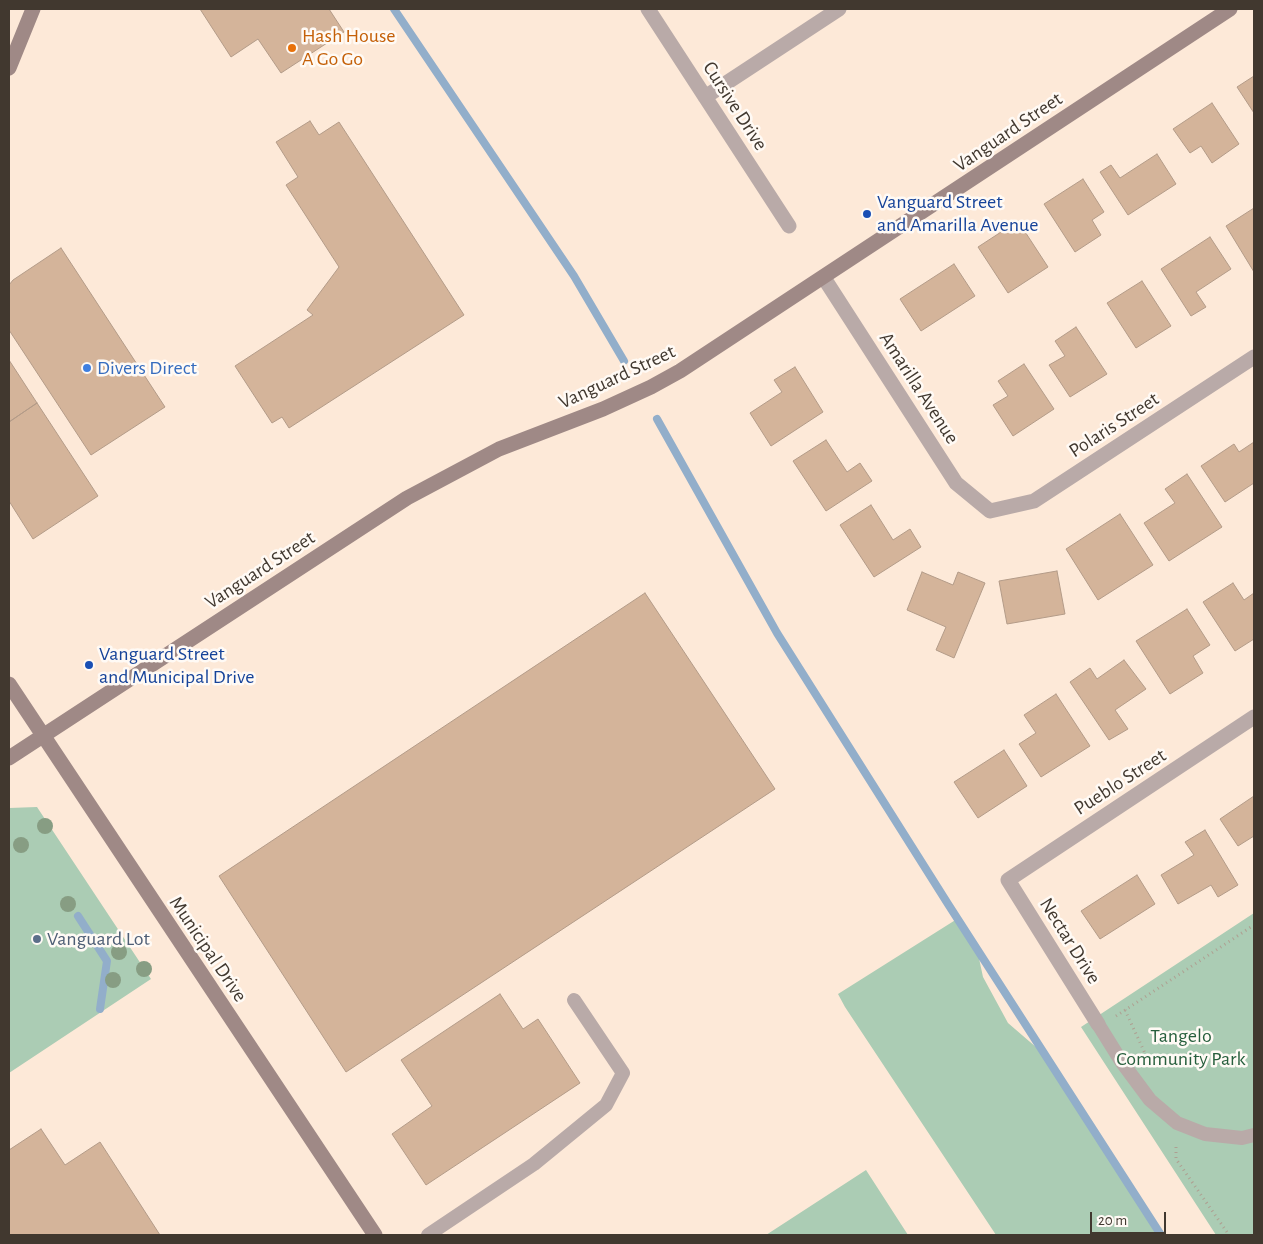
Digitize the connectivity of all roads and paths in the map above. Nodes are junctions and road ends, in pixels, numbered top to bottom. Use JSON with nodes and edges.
{"nodes":[{"id":1,"x":33,"y":9,"type":"edge"},
{"id":2,"x":648,"y":9,"type":"edge"},
{"id":3,"x":839,"y":9,"type":"edge"},
{"id":4,"x":1230,"y":9,"type":"edge"},
{"id":5,"x":9,"y":68,"type":"edge"},
{"id":6,"x":705,"y":97,"type":"junction"},
{"id":7,"x":789,"y":226,"type":"dead end"},
{"id":8,"x":824,"y":278,"type":"junction"},
{"id":9,"x":1254,"y":357,"type":"edge"},
{"id":10,"x":990,"y":510,"type":"joint"},
{"id":11,"x":9,"y":684,"type":"edge"},
{"id":12,"x":1254,"y":717,"type":"edge"},
{"id":13,"x":43,"y":736,"type":"junction"},
{"id":14,"x":9,"y":758,"type":"edge"},
{"id":15,"x":1008,"y":880,"type":"joint"},
{"id":16,"x":1254,"y":925,"type":"edge"},
{"id":17,"x":574,"y":1000,"type":"dead end"},
{"id":18,"x":1125,"y":1010,"type":"junction"},
{"id":19,"x":1103,"y":1022,"type":"junction"},
{"id":20,"x":1152,"y":1069,"type":"dead end"},
{"id":21,"x":1254,"y":1135,"type":"edge"},
{"id":22,"x":1176,"y":1147,"type":"dead end"},
{"id":23,"x":375,"y":1235,"type":"edge"},
{"id":24,"x":428,"y":1235,"type":"edge"},
{"id":25,"x":1229,"y":1235,"type":"edge"}],
"edges":[{"from":1,"to":5,"type":"street"},
{"from":2,"to":6,"type":"street","name":"Cursive Drive"},
{"from":3,"to":6,"type":"street"},
{"from":4,"to":8,"type":"street","name":"Vanguard Street"},
{"from":6,"to":7,"type":"street","name":"Cursive Drive"},
{"from":8,"to":10,"type":"street","name":"Amarilla Avenue"},
{"from":8,"to":13,"type":"street","name":"Vanguard Street"},
{"from":9,"to":10,"type":"street","name":"Polaris Street"},
{"from":11,"to":13,"type":"street","name":"Municipal Drive"},
{"from":12,"to":15,"type":"street","name":"Pueblo Street"},
{"from":13,"to":14,"type":"street","name":"Vanguard Street"},
{"from":13,"to":23,"type":"street","name":"Municipal Drive"},
{"from":15,"to":19,"type":"street","name":"Nectar Drive"},
{"from":16,"to":18,"type":"path"},
{"from":17,"to":24,"type":"lane"},
{"from":18,"to":19,"type":"path"},
{"from":18,"to":20,"type":"path"},
{"from":19,"to":21,"type":"lane"},
{"from":22,"to":25,"type":"path"}]}
